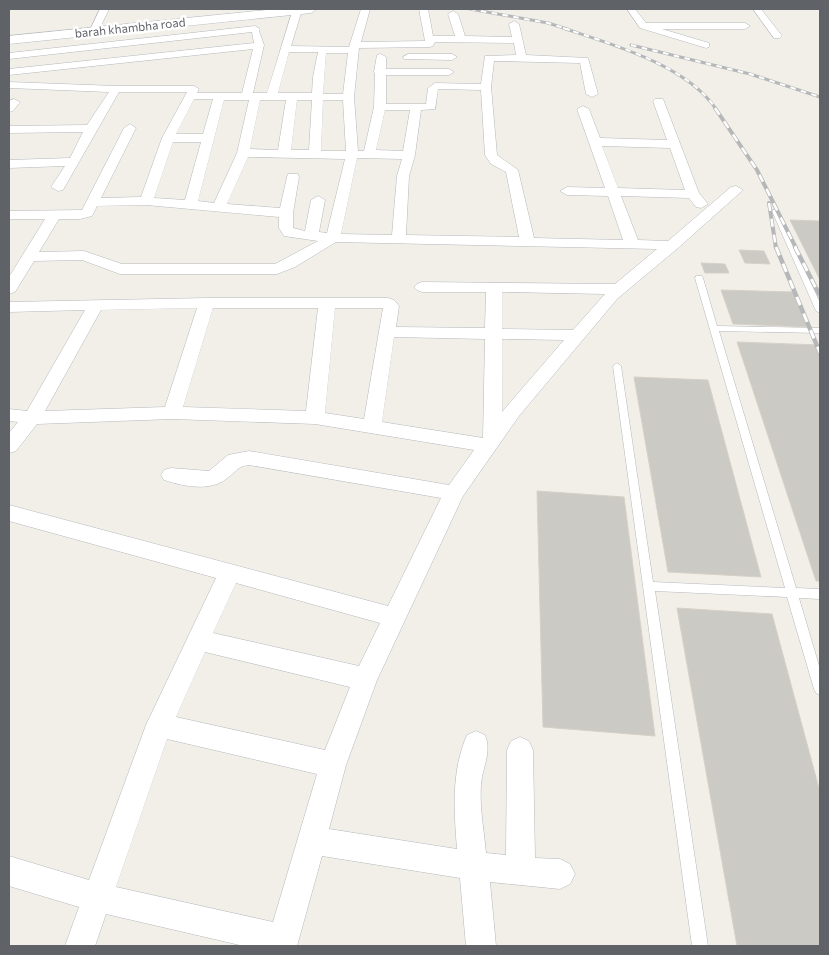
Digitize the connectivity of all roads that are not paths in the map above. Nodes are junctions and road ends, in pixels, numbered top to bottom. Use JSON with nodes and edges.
{"nodes":[{"id":1,"x":104,"y":9,"type":"edge"},
{"id":2,"x":312,"y":9,"type":"edge"},
{"id":3,"x":365,"y":9,"type":"edge"},
{"id":4,"x":424,"y":9,"type":"edge"},
{"id":5,"x":631,"y":9,"type":"edge"},
{"id":6,"x":757,"y":9,"type":"edge"},
{"id":7,"x":297,"y":10,"type":"junction"},
{"id":8,"x":453,"y":14,"type":"dead end"},
{"id":9,"x":248,"y":15,"type":"junction"},
{"id":10,"x":738,"y":16,"type":"dead end"},
{"id":11,"x":701,"y":18,"type":"dead end"},
{"id":12,"x":514,"y":24,"type":"dead end"},
{"id":13,"x":642,"y":26,"type":"junction"},
{"id":14,"x":745,"y":26,"type":"dead end"},
{"id":15,"x":255,"y":29,"type":"junction"},
{"id":16,"x":95,"y":30,"type":"junction"},
{"id":17,"x":777,"y":36,"type":"dead end"},
{"id":18,"x":430,"y":39,"type":"junction"},
{"id":19,"x":461,"y":39,"type":"junction"},
{"id":20,"x":9,"y":40,"type":"edge"},
{"id":21,"x":518,"y":40,"type":"junction"},
{"id":22,"x":259,"y":45,"type":"junction"},
{"id":23,"x":706,"y":45,"type":"dead end"},
{"id":24,"x":287,"y":49,"type":"junction"},
{"id":25,"x":322,"y":54,"type":"dead end"},
{"id":26,"x":370,"y":55,"type":"junction"},
{"id":27,"x":9,"y":56,"type":"edge"},
{"id":28,"x":452,"y":56,"type":"dead end"},
{"id":29,"x":522,"y":58,"type":"junction"},
{"id":30,"x":9,"y":72,"type":"edge"},
{"id":31,"x":379,"y":72,"type":"junction"},
{"id":32,"x":449,"y":72,"type":"dead end"},
{"id":33,"x":9,"y":85,"type":"edge"},
{"id":34,"x":486,"y":87,"type":"junction"},
{"id":35,"x":116,"y":89,"type":"junction"},
{"id":36,"x":592,"y":94,"type":"dead end"},
{"id":37,"x":190,"y":96,"type":"junction"},
{"id":38,"x":219,"y":96,"type":"junction"},
{"id":39,"x":251,"y":97,"type":"junction"},
{"id":40,"x":271,"y":97,"type":"junction"},
{"id":41,"x":292,"y":97,"type":"junction"},
{"id":42,"x":317,"y":97,"type":"junction"},
{"id":43,"x":348,"y":97,"type":"junction"},
{"id":44,"x":659,"y":101,"type":"dead end"},
{"id":45,"x":416,"y":108,"type":"junction"},
{"id":46,"x":584,"y":109,"type":"dead end"},
{"id":47,"x":387,"y":111,"type":"junction"},
{"id":48,"x":91,"y":128,"type":"junction"},
{"id":49,"x":130,"y":128,"type":"dead end"},
{"id":50,"x":9,"y":129,"type":"edge"},
{"id":51,"x":168,"y":138,"type":"junction"},
{"id":52,"x":208,"y":138,"type":"junction"},
{"id":53,"x":595,"y":142,"type":"junction"},
{"id":54,"x":675,"y":144,"type":"junction"},
{"id":55,"x":243,"y":153,"type":"junction"},
{"id":56,"x":284,"y":154,"type":"junction"},
{"id":57,"x":315,"y":154,"type":"junction"},
{"id":58,"x":369,"y":154,"type":"junction"},
{"id":59,"x":352,"y":155,"type":"junction"},
{"id":60,"x":409,"y":155,"type":"junction"},
{"id":61,"x":74,"y":162,"type":"junction"},
{"id":62,"x":9,"y":164,"type":"edge"},
{"id":63,"x":293,"y":177,"type":"dead end"},
{"id":64,"x":58,"y":187,"type":"dead end"},
{"id":65,"x":736,"y":190,"type":"dead end"},
{"id":66,"x":567,"y":191,"type":"dead end"},
{"id":67,"x":614,"y":192,"type":"junction"},
{"id":68,"x":694,"y":194,"type":"junction"},
{"id":69,"x":318,"y":200,"type":"dead end"},
{"id":70,"x":146,"y":201,"type":"junction"},
{"id":71,"x":93,"y":202,"type":"junction"},
{"id":72,"x":190,"y":205,"type":"junction"},
{"id":73,"x":218,"y":208,"type":"junction"},
{"id":74,"x":775,"y":211,"type":"dead end"},
{"id":75,"x":286,"y":213,"type":"junction"},
{"id":76,"x":708,"y":214,"type":"junction"},
{"id":77,"x":9,"y":215,"type":"edge"},
{"id":78,"x":54,"y":216,"type":"junction"},
{"id":79,"x":311,"y":236,"type":"junction"},
{"id":80,"x":333,"y":238,"type":"junction"},
{"id":81,"x":398,"y":240,"type":"junction"},
{"id":82,"x":527,"y":241,"type":"junction"},
{"id":83,"x":632,"y":244,"type":"junction"},
{"id":84,"x":673,"y":245,"type":"junction"},
{"id":85,"x":29,"y":257,"type":"junction"},
{"id":86,"x":698,"y":278,"type":"dead end"},
{"id":87,"x":422,"y":287,"type":"dead end"},
{"id":88,"x":494,"y":288,"type":"junction"},
{"id":89,"x":9,"y":289,"type":"edge"},
{"id":90,"x":619,"y":289,"type":"junction"},
{"id":91,"x":207,"y":303,"type":"junction"},
{"id":92,"x":327,"y":303,"type":"junction"},
{"id":93,"x":96,"y":305,"type":"junction"},
{"id":94,"x":9,"y":307,"type":"edge"},
{"id":95,"x":820,"y":311,"type":"edge"},
{"id":96,"x":714,"y":328,"type":"junction"},
{"id":97,"x":820,"y":330,"type":"edge"},
{"id":98,"x":386,"y":332,"type":"junction"},
{"id":99,"x":493,"y":334,"type":"junction"},
{"id":100,"x":578,"y":335,"type":"junction"},
{"id":101,"x":617,"y":366,"type":"dead end"},
{"id":102,"x":172,"y":413,"type":"junction"},
{"id":103,"x":9,"y":415,"type":"edge"},
{"id":104,"x":32,"y":418,"type":"junction"},
{"id":105,"x":314,"y":418,"type":"junction"},
{"id":106,"x":372,"y":428,"type":"junction"},
{"id":107,"x":490,"y":442,"type":"junction"},
{"id":108,"x":9,"y":446,"type":"edge"},
{"id":109,"x":171,"y":475,"type":"dead end"},
{"id":110,"x":454,"y":493,"type":"junction"},
{"id":111,"x":9,"y":513,"type":"edge"},
{"id":112,"x":229,"y":573,"type":"junction"},
{"id":113,"x":648,"y":586,"type":"junction"},
{"id":114,"x":791,"y":593,"type":"junction"},
{"id":115,"x":820,"y":594,"type":"edge"},
{"id":116,"x":394,"y":617,"type":"junction"},
{"id":117,"x":198,"y":640,"type":"junction"},
{"id":118,"x":365,"y":679,"type":"junction"},
{"id":119,"x":820,"y":689,"type":"edge"},
{"id":120,"x":158,"y":725,"type":"junction"},
{"id":121,"x":476,"y":744,"type":"dead end"},
{"id":122,"x":520,"y":750,"type":"dead end"},
{"id":123,"x":333,"y":765,"type":"junction"},
{"id":124,"x":312,"y":840,"type":"junction"},
{"id":125,"x":472,"y":866,"type":"junction"},
{"id":126,"x":9,"y":871,"type":"edge"},
{"id":127,"x":522,"y":872,"type":"junction"},
{"id":128,"x":560,"y":874,"type":"dead end"},
{"id":129,"x":96,"y":897,"type":"junction"},
{"id":130,"x":283,"y":943,"type":"edge"},
{"id":131,"x":80,"y":946,"type":"edge"},
{"id":132,"x":481,"y":946,"type":"edge"},
{"id":133,"x":700,"y":946,"type":"edge"}],
"edges":[{"from":1,"to":16,"type":"street"},
{"from":2,"to":7,"type":"street","name":"barah khambha road"},
{"from":3,"to":26,"type":"street"},
{"from":4,"to":18,"type":"street"},
{"from":5,"to":13,"type":"street"},
{"from":6,"to":17,"type":"street"},
{"from":7,"to":9,"type":"street","name":"barah khambha road"},
{"from":7,"to":24,"type":"street"},
{"from":8,"to":19,"type":"street"},
{"from":9,"to":15,"type":"street"},
{"from":9,"to":16,"type":"street","name":"barah khambha road"},
{"from":10,"to":11,"type":"street"},
{"from":12,"to":21,"type":"street"},
{"from":13,"to":14,"type":"street"},
{"from":13,"to":23,"type":"street"},
{"from":15,"to":22,"type":"street"},
{"from":15,"to":27,"type":"street"},
{"from":16,"to":20,"type":"street","name":"barah khambha road"},
{"from":18,"to":19,"type":"street"},
{"from":18,"to":26,"type":"street"},
{"from":19,"to":21,"type":"street"},
{"from":21,"to":29,"type":"street"},
{"from":22,"to":30,"type":"street"},
{"from":22,"to":39,"type":"street"},
{"from":24,"to":26,"type":"street"},
{"from":24,"to":40,"type":"street"},
{"from":25,"to":42,"type":"street"},
{"from":26,"to":28,"type":"street"},
{"from":26,"to":31,"type":"street"},
{"from":26,"to":43,"type":"street"},
{"from":29,"to":34,"type":"street"},
{"from":29,"to":36,"type":"street"},
{"from":31,"to":32,"type":"street"},
{"from":31,"to":47,"type":"street"},
{"from":33,"to":35,"type":"street"},
{"from":34,"to":45,"type":"street"},
{"from":34,"to":82,"type":"street"},
{"from":35,"to":37,"type":"street"},
{"from":35,"to":48,"type":"street"},
{"from":37,"to":38,"type":"street"},
{"from":37,"to":51,"type":"street"},
{"from":38,"to":39,"type":"street"},
{"from":38,"to":52,"type":"street"},
{"from":39,"to":40,"type":"street"},
{"from":39,"to":55,"type":"street"},
{"from":40,"to":41,"type":"street"},
{"from":41,"to":42,"type":"street"},
{"from":41,"to":56,"type":"street"},
{"from":42,"to":43,"type":"street"},
{"from":42,"to":57,"type":"street"},
{"from":43,"to":59,"type":"street"},
{"from":44,"to":54,"type":"street"},
{"from":45,"to":47,"type":"street"},
{"from":45,"to":60,"type":"street"},
{"from":46,"to":53,"type":"street"},
{"from":47,"to":58,"type":"street"},
{"from":48,"to":50,"type":"street"},
{"from":48,"to":61,"type":"street"},
{"from":49,"to":71,"type":"street"},
{"from":51,"to":52,"type":"street"},
{"from":51,"to":70,"type":"street"},
{"from":52,"to":72,"type":"street"},
{"from":53,"to":54,"type":"street"},
{"from":53,"to":67,"type":"street"},
{"from":54,"to":68,"type":"street"},
{"from":55,"to":56,"type":"street"},
{"from":55,"to":73,"type":"street"},
{"from":56,"to":57,"type":"street"},
{"from":57,"to":59,"type":"street"},
{"from":58,"to":59,"type":"street"},
{"from":58,"to":60,"type":"street"},
{"from":59,"to":80,"type":"street"},
{"from":60,"to":81,"type":"street"},
{"from":61,"to":62,"type":"street"},
{"from":61,"to":64,"type":"street"},
{"from":63,"to":75,"type":"street"},
{"from":65,"to":76,"type":"street"},
{"from":66,"to":67,"type":"street"},
{"from":67,"to":68,"type":"street"},
{"from":67,"to":83,"type":"street"},
{"from":68,"to":76,"type":"street"},
{"from":69,"to":79,"type":"street"},
{"from":70,"to":71,"type":"street"},
{"from":70,"to":72,"type":"street"},
{"from":71,"to":78,"type":"street"},
{"from":72,"to":73,"type":"street"},
{"from":73,"to":75,"type":"street"},
{"from":74,"to":95,"type":"lane"},
{"from":75,"to":79,"type":"street"},
{"from":76,"to":84,"type":"street"},
{"from":77,"to":78,"type":"street"},
{"from":78,"to":85,"type":"street"},
{"from":79,"to":80,"type":"street"},
{"from":80,"to":81,"type":"street"},
{"from":80,"to":85,"type":"street"},
{"from":81,"to":82,"type":"street"},
{"from":82,"to":83,"type":"street"},
{"from":83,"to":84,"type":"street"},
{"from":84,"to":90,"type":"street"},
{"from":85,"to":89,"type":"street"},
{"from":86,"to":96,"type":"lane"},
{"from":87,"to":88,"type":"street"},
{"from":88,"to":90,"type":"street"},
{"from":88,"to":99,"type":"street"},
{"from":90,"to":100,"type":"street"},
{"from":91,"to":92,"type":"street"},
{"from":91,"to":93,"type":"street"},
{"from":91,"to":102,"type":"street"},
{"from":92,"to":98,"type":"street"},
{"from":92,"to":105,"type":"street"},
{"from":93,"to":94,"type":"street"},
{"from":93,"to":104,"type":"street"},
{"from":96,"to":97,"type":"lane"},
{"from":96,"to":114,"type":"lane"},
{"from":98,"to":99,"type":"street"},
{"from":98,"to":106,"type":"street"},
{"from":99,"to":100,"type":"street"},
{"from":99,"to":107,"type":"street"},
{"from":100,"to":107,"type":"street"},
{"from":101,"to":113,"type":"lane"},
{"from":102,"to":104,"type":"street"},
{"from":102,"to":105,"type":"street"},
{"from":103,"to":104,"type":"street"},
{"from":104,"to":108,"type":"street"},
{"from":105,"to":106,"type":"street"},
{"from":106,"to":107,"type":"street"},
{"from":107,"to":110,"type":"street"},
{"from":109,"to":110,"type":"street"},
{"from":110,"to":116,"type":"street"},
{"from":111,"to":112,"type":"street"},
{"from":112,"to":116,"type":"street"},
{"from":112,"to":117,"type":"street"},
{"from":113,"to":114,"type":"lane"},
{"from":113,"to":133,"type":"lane"},
{"from":114,"to":115,"type":"lane"},
{"from":114,"to":119,"type":"lane"},
{"from":116,"to":118,"type":"street"},
{"from":117,"to":118,"type":"street"},
{"from":117,"to":120,"type":"street"},
{"from":118,"to":123,"type":"street"},
{"from":120,"to":123,"type":"street"},
{"from":120,"to":129,"type":"street"},
{"from":121,"to":125,"type":"street"},
{"from":122,"to":127,"type":"street"},
{"from":123,"to":124,"type":"street"},
{"from":124,"to":125,"type":"street"},
{"from":124,"to":130,"type":"street"},
{"from":125,"to":127,"type":"street"},
{"from":125,"to":132,"type":"street"},
{"from":126,"to":129,"type":"street"},
{"from":127,"to":128,"type":"street"},
{"from":129,"to":130,"type":"street"},
{"from":129,"to":131,"type":"street"}]}
